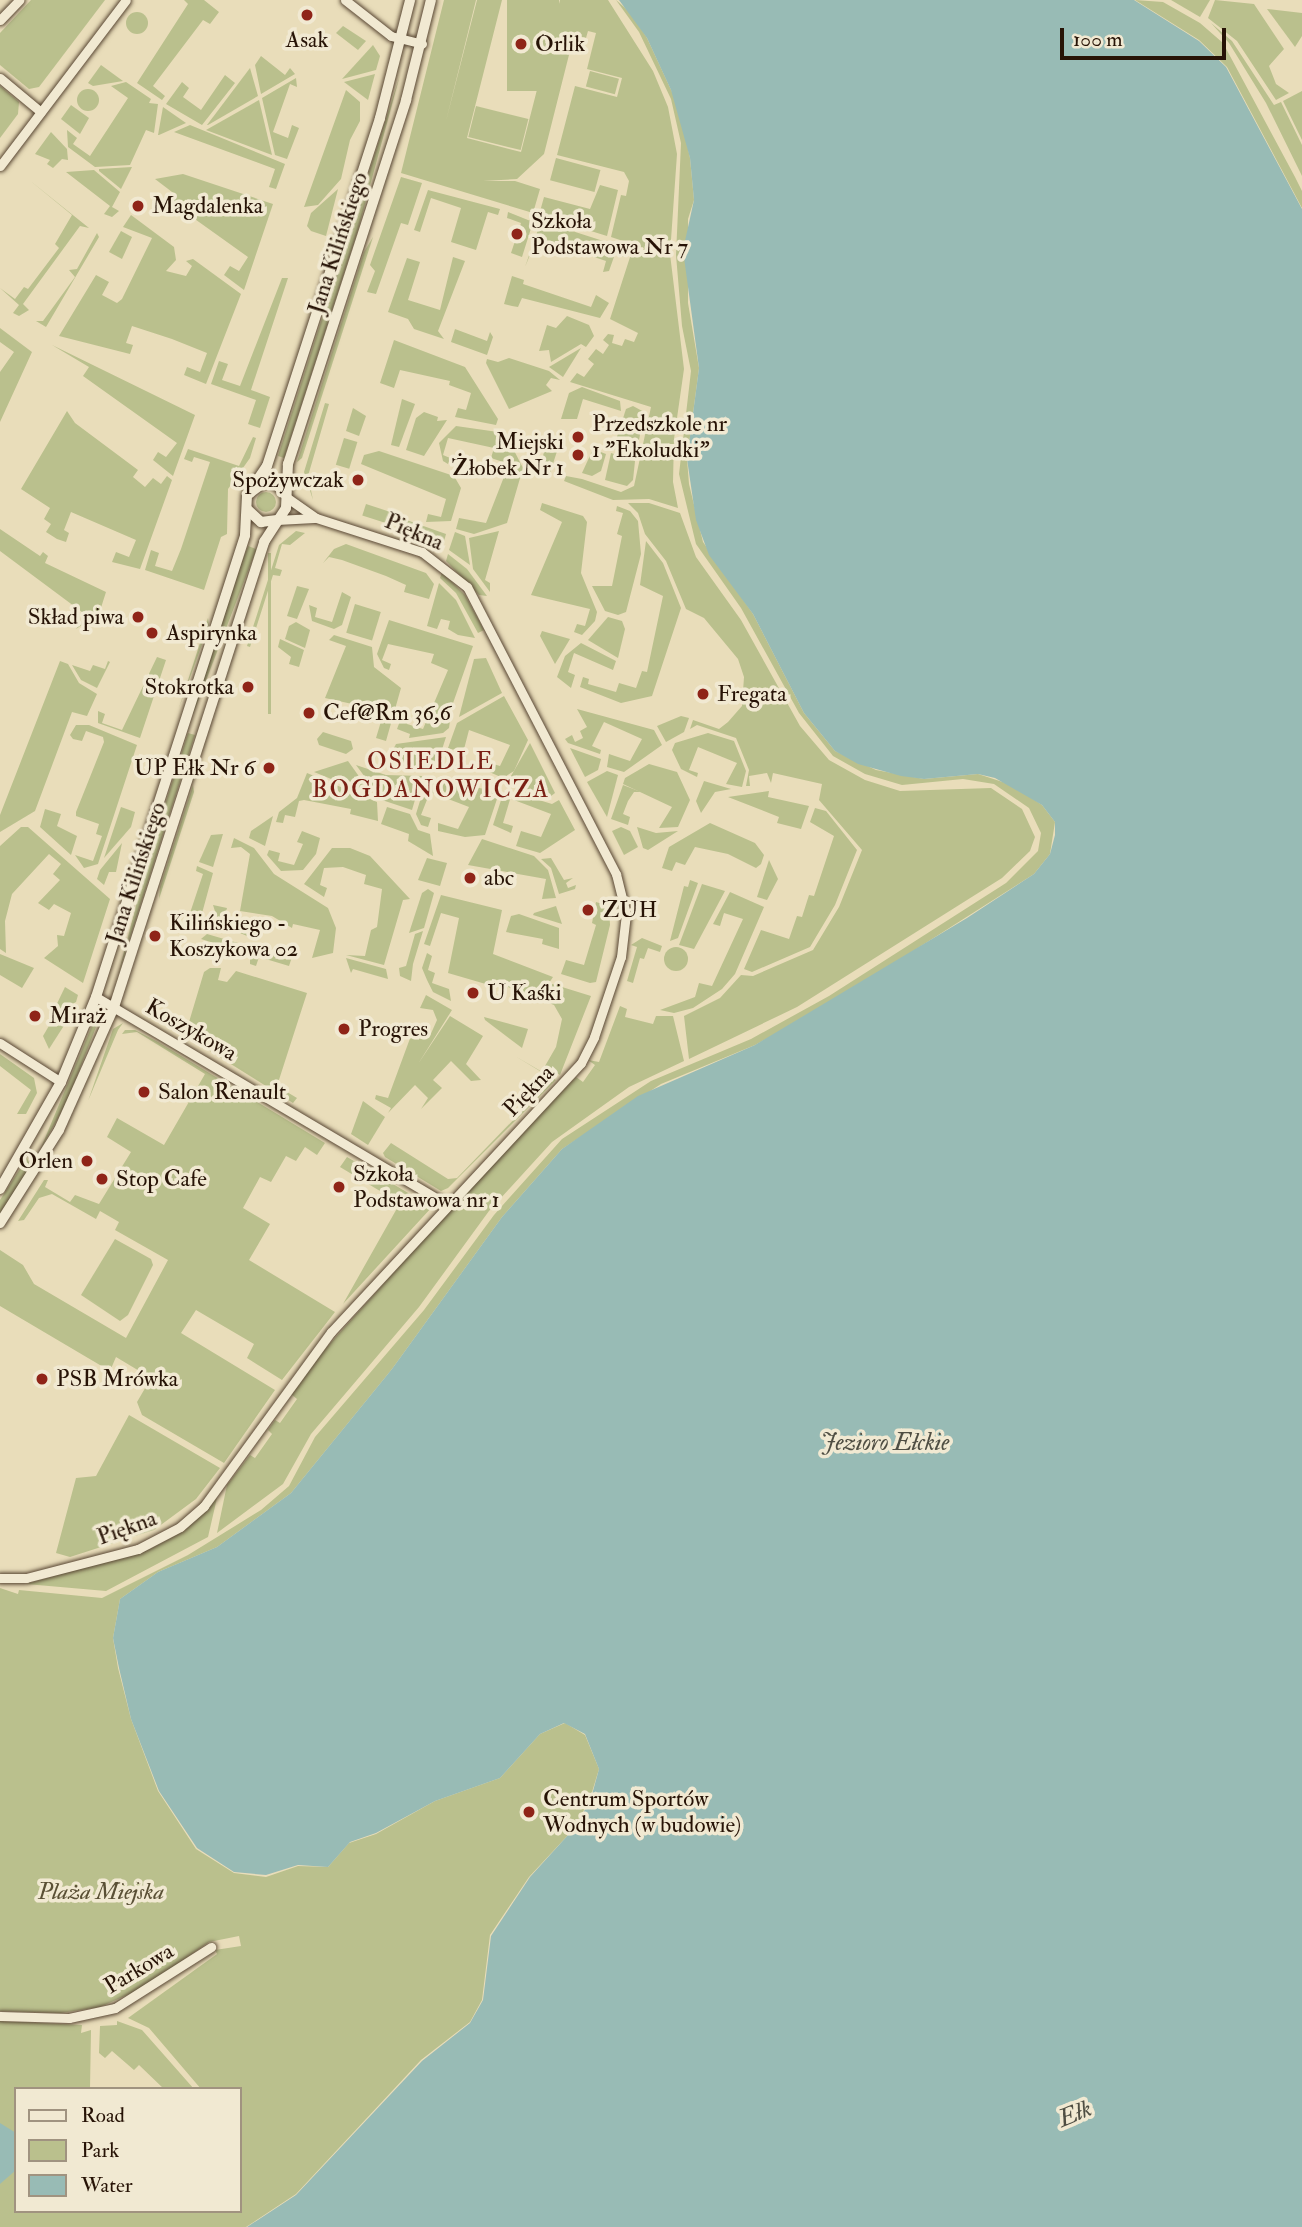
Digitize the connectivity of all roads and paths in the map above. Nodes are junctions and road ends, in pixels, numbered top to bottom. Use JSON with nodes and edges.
{"nodes":[{"id":1,"x":19,"y":0,"type":"edge"},
{"id":2,"x":126,"y":0,"type":"edge"},
{"id":3,"x":345,"y":0,"type":"edge"},
{"id":4,"x":410,"y":0,"type":"edge"},
{"id":5,"x":431,"y":0,"type":"edge"},
{"id":6,"x":0,"y":20,"type":"edge"},
{"id":7,"x":402,"y":39,"type":"junction"},
{"id":8,"x":422,"y":44,"type":"junction"},
{"id":9,"x":0,"y":78,"type":"edge"},
{"id":10,"x":41,"y":112,"type":"junction"},
{"id":11,"x":0,"y":166,"type":"edge"},
{"id":12,"x":250,"y":489,"type":"junction"},
{"id":13,"x":286,"y":497,"type":"junction"},
{"id":14,"x":247,"y":508,"type":"junction"},
{"id":15,"x":316,"y":517,"type":"junction"},
{"id":16,"x":277,"y":520,"type":"junction"},
{"id":17,"x":96,"y":997,"type":"junction"},
{"id":18,"x":114,"y":1007,"type":"junction"},
{"id":19,"x":0,"y":1043,"type":"edge"},
{"id":20,"x":61,"y":1082,"type":"junction"},
{"id":21,"x":0,"y":1189,"type":"edge"},
{"id":22,"x":446,"y":1204,"type":"junction"},
{"id":23,"x":0,"y":1223,"type":"edge"},
{"id":24,"x":0,"y":1578,"type":"edge"},
{"id":25,"x":211,"y":1947,"type":"dead end"},
{"id":26,"x":0,"y":2016,"type":"edge"}],
"edges":[{"from":1,"to":6,"type":"street"},
{"from":2,"to":10,"type":"street"},
{"from":3,"to":7,"type":"street"},
{"from":4,"to":7,"type":"street","name":"Jana Kilińskiego"},
{"from":5,"to":8,"type":"street","name":"Jana Kilińskiego"},
{"from":7,"to":8,"type":"street"},
{"from":7,"to":12,"type":"street","name":"Jana Kilińskiego"},
{"from":8,"to":13,"type":"street","name":"Jana Kilińskiego"},
{"from":9,"to":10,"type":"street"},
{"from":10,"to":11,"type":"street"},
{"from":12,"to":13,"type":"street"},
{"from":12,"to":14,"type":"street"},
{"from":13,"to":15,"type":"street","name":"Piękna"},
{"from":13,"to":16,"type":"street"},
{"from":14,"to":16,"type":"street"},
{"from":14,"to":17,"type":"street","name":"Jana Kilińskiego"},
{"from":15,"to":16,"type":"street","name":"Piękna"},
{"from":15,"to":22,"type":"street","name":"Piękna"},
{"from":16,"to":18,"type":"street","name":"Jana Kilińskiego"},
{"from":17,"to":18,"type":"street","name":"Koszykowa"},
{"from":17,"to":20,"type":"street","name":"Jana Kilińskiego"},
{"from":18,"to":22,"type":"street","name":"Koszykowa"},
{"from":18,"to":23,"type":"street","name":"Jana Kilińskiego"},
{"from":19,"to":20,"type":"street"},
{"from":20,"to":21,"type":"street","name":"Jana Kilińskiego"},
{"from":22,"to":24,"type":"street","name":"Piękna"},
{"from":25,"to":26,"type":"street","name":"Parkowa"}]}
